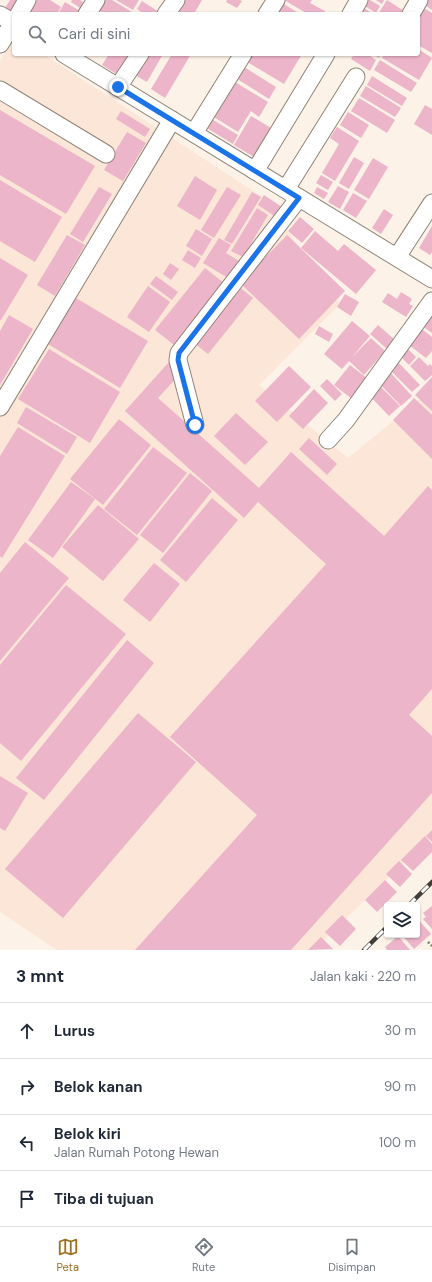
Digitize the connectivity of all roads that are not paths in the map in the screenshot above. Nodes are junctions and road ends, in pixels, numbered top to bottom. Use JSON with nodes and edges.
{"nodes":[{"id":1,"x":27,"y":0,"type":"edge"},
{"id":2,"x":96,"y":0,"type":"edge"},
{"id":3,"x":176,"y":0,"type":"edge"},
{"id":4,"x":276,"y":0,"type":"edge"},
{"id":5,"x":359,"y":0,"type":"edge"},
{"id":6,"x":419,"y":0,"type":"edge"},
{"id":7,"x":18,"y":12,"type":"edge"},
{"id":8,"x":88,"y":12,"type":"edge"},
{"id":9,"x":167,"y":12,"type":"edge"},
{"id":10,"x":268,"y":12,"type":"edge"},
{"id":11,"x":352,"y":12,"type":"edge"},
{"id":12,"x":412,"y":12,"type":"edge"},
{"id":13,"x":12,"y":19,"type":"edge"},
{"id":14,"x":0,"y":44,"type":"edge"},
{"id":15,"x":67,"y":56,"type":"edge"},
{"id":16,"x":139,"y":56,"type":"edge"},
{"id":17,"x":241,"y":56,"type":"edge"},
{"id":18,"x":325,"y":56,"type":"edge"},
{"id":19,"x":356,"y":77,"type":"dead end"},
{"id":20,"x":118,"y":87,"type":"junction"},
{"id":21,"x":0,"y":90,"type":"edge"},
{"id":22,"x":172,"y":120,"type":"junction"},
{"id":23,"x":194,"y":133,"type":"junction"},
{"id":24,"x":106,"y":154,"type":"dead end"},
{"id":25,"x":255,"y":171,"type":"junction"},
{"id":26,"x":292,"y":194,"type":"junction"},
{"id":27,"x":432,"y":203,"type":"edge"},
{"id":28,"x":397,"y":258,"type":"junction"},
{"id":29,"x":432,"y":279,"type":"edge"},
{"id":30,"x":432,"y":301,"type":"edge"},
{"id":31,"x":0,"y":407,"type":"edge"},
{"id":32,"x":195,"y":425,"type":"dead end"},
{"id":33,"x":328,"y":440,"type":"dead end"}],
"edges":[{"from":1,"to":7,"type":"street"},
{"from":2,"to":8,"type":"street"},
{"from":3,"to":9,"type":"street"},
{"from":4,"to":10,"type":"street"},
{"from":5,"to":11,"type":"street"},
{"from":6,"to":12,"type":"street"},
{"from":13,"to":14,"type":"street"},
{"from":15,"to":20,"type":"street"},
{"from":16,"to":20,"type":"street"},
{"from":17,"to":23,"type":"street"},
{"from":18,"to":25,"type":"street"},
{"from":19,"to":26,"type":"street"},
{"from":20,"to":22,"type":"street"},
{"from":21,"to":24,"type":"street"},
{"from":22,"to":23,"type":"street"},
{"from":22,"to":31,"type":"street"},
{"from":23,"to":25,"type":"street"},
{"from":25,"to":26,"type":"street"},
{"from":26,"to":28,"type":"street"},
{"from":26,"to":32,"type":"street"},
{"from":27,"to":28,"type":"street"},
{"from":28,"to":29,"type":"street"},
{"from":30,"to":33,"type":"street"}]}
